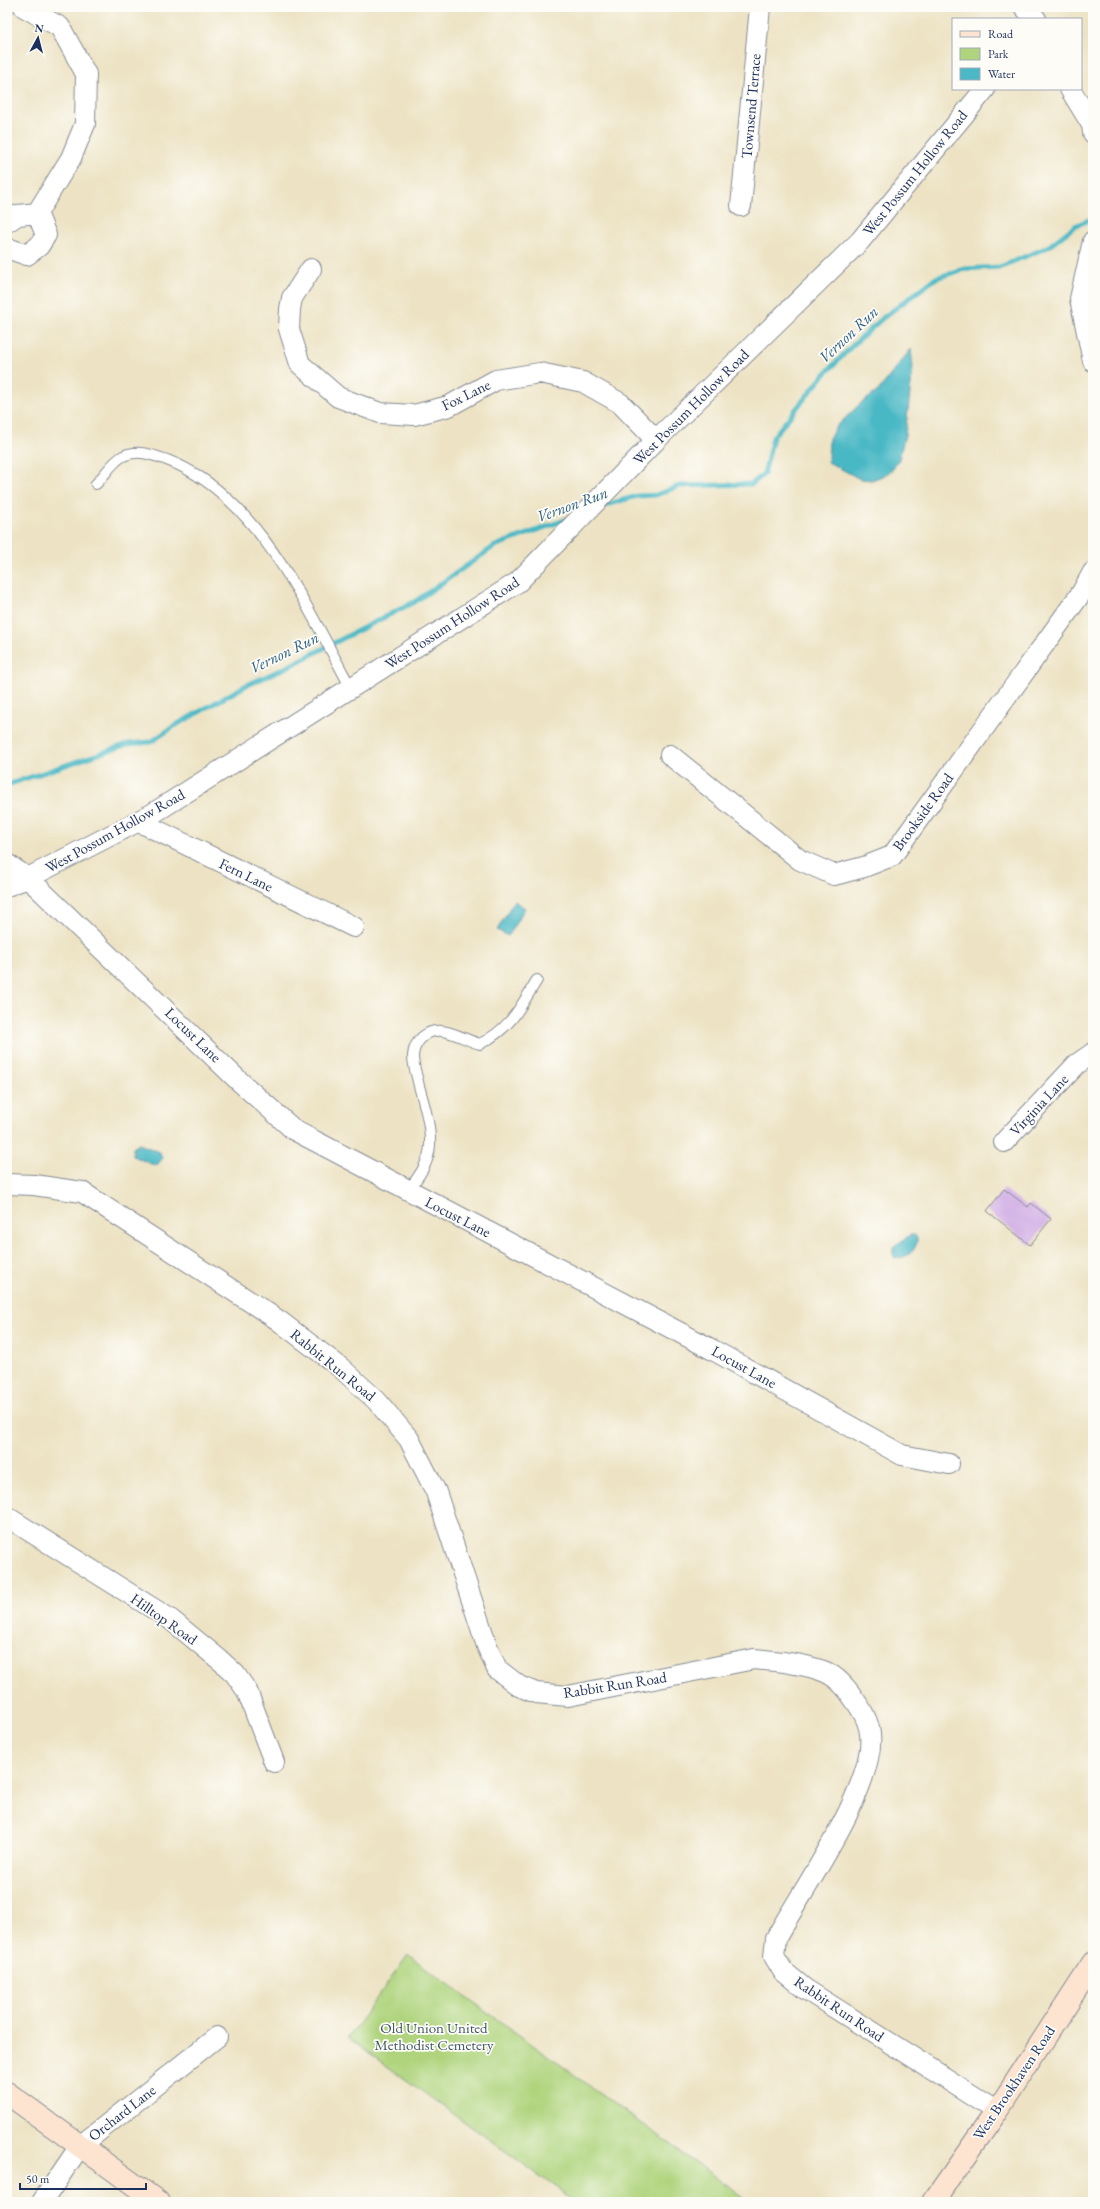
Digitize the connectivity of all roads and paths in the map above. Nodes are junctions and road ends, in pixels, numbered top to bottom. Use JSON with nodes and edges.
{"nodes":[{"id":1,"x":24,"y":7,"type":"edge"},
{"id":2,"x":760,"y":7,"type":"edge"},
{"id":3,"x":1024,"y":7,"type":"edge"},
{"id":4,"x":1048,"y":7,"type":"edge"},
{"id":5,"x":1035,"y":18,"type":"edge"},
{"id":6,"x":1042,"y":18,"type":"edge"},
{"id":7,"x":984,"y":90,"type":"edge"},
{"id":8,"x":1071,"y":90,"type":"edge"},
{"id":9,"x":1093,"y":133,"type":"edge"},
{"id":10,"x":741,"y":206,"type":"dead end"},
{"id":11,"x":37,"y":213,"type":"junction"},
{"id":12,"x":7,"y":222,"type":"edge"},
{"id":13,"x":1093,"y":241,"type":"edge"},
{"id":14,"x":7,"y":248,"type":"edge"},
{"id":15,"x":310,"y":269,"type":"dead end"},
{"id":16,"x":1093,"y":361,"type":"edge"},
{"id":17,"x":656,"y":440,"type":"junction"},
{"id":18,"x":96,"y":484,"type":"dead end"},
{"id":19,"x":1093,"y":572,"type":"edge"},
{"id":20,"x":351,"y":688,"type":"junction"},
{"id":21,"x":670,"y":755,"type":"dead end"},
{"id":22,"x":138,"y":822,"type":"junction"},
{"id":23,"x":7,"y":864,"type":"edge"},
{"id":24,"x":28,"y":878,"type":"junction"},
{"id":25,"x":7,"y":886,"type":"edge"},
{"id":26,"x":354,"y":928,"type":"dead end"},
{"id":27,"x":537,"y":980,"type":"dead end"},
{"id":28,"x":1093,"y":1053,"type":"edge"},
{"id":29,"x":1004,"y":1142,"type":"dead end"},
{"id":30,"x":7,"y":1184,"type":"edge"},
{"id":31,"x":408,"y":1191,"type":"junction"},
{"id":32,"x":949,"y":1464,"type":"dead end"},
{"id":33,"x":7,"y":1517,"type":"edge"},
{"id":34,"x":274,"y":1762,"type":"dead end"},
{"id":35,"x":1093,"y":1963,"type":"edge"},
{"id":36,"x":217,"y":2037,"type":"dead end"},
{"id":37,"x":7,"y":2093,"type":"edge"},
{"id":38,"x":997,"y":2111,"type":"junction"},
{"id":39,"x":80,"y":2146,"type":"junction"},
{"id":40,"x":42,"y":2202,"type":"edge"},
{"id":41,"x":158,"y":2202,"type":"edge"},
{"id":42,"x":933,"y":2202,"type":"edge"}],
"edges":[{"from":1,"to":11,"type":"street"},
{"from":2,"to":10,"type":"street","name":"Townsend Terrace"},
{"from":3,"to":5,"type":"street"},
{"from":4,"to":6,"type":"street"},
{"from":7,"to":17,"type":"street","name":"West Possum Hollow Road"},
{"from":8,"to":9,"type":"street"},
{"from":11,"to":12,"type":"street"},
{"from":11,"to":14,"type":"street"},
{"from":13,"to":16,"type":"street"},
{"from":15,"to":17,"type":"street","name":"Fox Lane"},
{"from":17,"to":20,"type":"street","name":"West Possum Hollow Road"},
{"from":18,"to":20,"type":"lane"},
{"from":19,"to":21,"type":"street","name":"Brookside Road"},
{"from":20,"to":22,"type":"street","name":"West Possum Hollow Road"},
{"from":22,"to":24,"type":"street","name":"West Possum Hollow Road"},
{"from":22,"to":26,"type":"street","name":"Fern Lane"},
{"from":23,"to":24,"type":"street","name":"Locust Lane"},
{"from":24,"to":25,"type":"street","name":"West Possum Hollow Road"},
{"from":24,"to":31,"type":"street","name":"Locust Lane"},
{"from":27,"to":31,"type":"lane"},
{"from":28,"to":29,"type":"street","name":"Virginia Lane"},
{"from":30,"to":38,"type":"street","name":"Rabbit Run Road"},
{"from":31,"to":32,"type":"street","name":"Locust Lane"},
{"from":33,"to":34,"type":"street","name":"Hilltop Road"},
{"from":35,"to":38,"type":"street","name":"West Brookhaven Road"},
{"from":36,"to":39,"type":"street","name":"Orchard Lane"},
{"from":37,"to":39,"type":"street"},
{"from":38,"to":42,"type":"street","name":"West Brookhaven Road"},
{"from":39,"to":40,"type":"street","name":"Orchard Lane"},
{"from":39,"to":41,"type":"street"}]}
